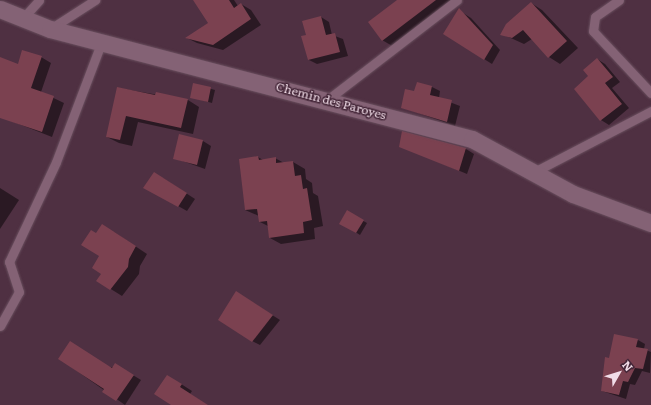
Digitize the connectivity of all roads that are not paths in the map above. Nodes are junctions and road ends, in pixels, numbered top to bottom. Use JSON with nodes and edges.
{"nodes":[{"id":1,"x":40,"y":0,"type":"edge"},
{"id":2,"x":95,"y":0,"type":"edge"},
{"id":3,"x":457,"y":0,"type":"edge"},
{"id":4,"x":619,"y":0,"type":"edge"},
{"id":5,"x":0,"y":9,"type":"edge"},
{"id":6,"x":23,"y":18,"type":"junction"},
{"id":7,"x":50,"y":28,"type":"junction"},
{"id":8,"x":102,"y":41,"type":"junction"},
{"id":9,"x":651,"y":93,"type":"edge"},
{"id":10,"x":327,"y":100,"type":"junction"},
{"id":11,"x":651,"y":111,"type":"edge"},
{"id":12,"x":532,"y":173,"type":"junction"},
{"id":13,"x":651,"y":223,"type":"edge"},
{"id":14,"x":0,"y":326,"type":"edge"}],
"edges":[{"from":1,"to":6,"type":"lane"},
{"from":2,"to":7,"type":"lane"},
{"from":3,"to":10,"type":"lane"},
{"from":4,"to":9,"type":"lane"},
{"from":5,"to":6,"type":"street","name":"Chemin des Paroyes"},
{"from":6,"to":7,"type":"street","name":"Chemin des Paroyes"},
{"from":7,"to":8,"type":"street","name":"Chemin des Paroyes"},
{"from":8,"to":10,"type":"street","name":"Chemin des Paroyes"},
{"from":8,"to":14,"type":"lane"},
{"from":10,"to":12,"type":"street","name":"Chemin des Paroyes"},
{"from":11,"to":12,"type":"lane"},
{"from":12,"to":13,"type":"street","name":"Chemin des Paroyes"}]}
